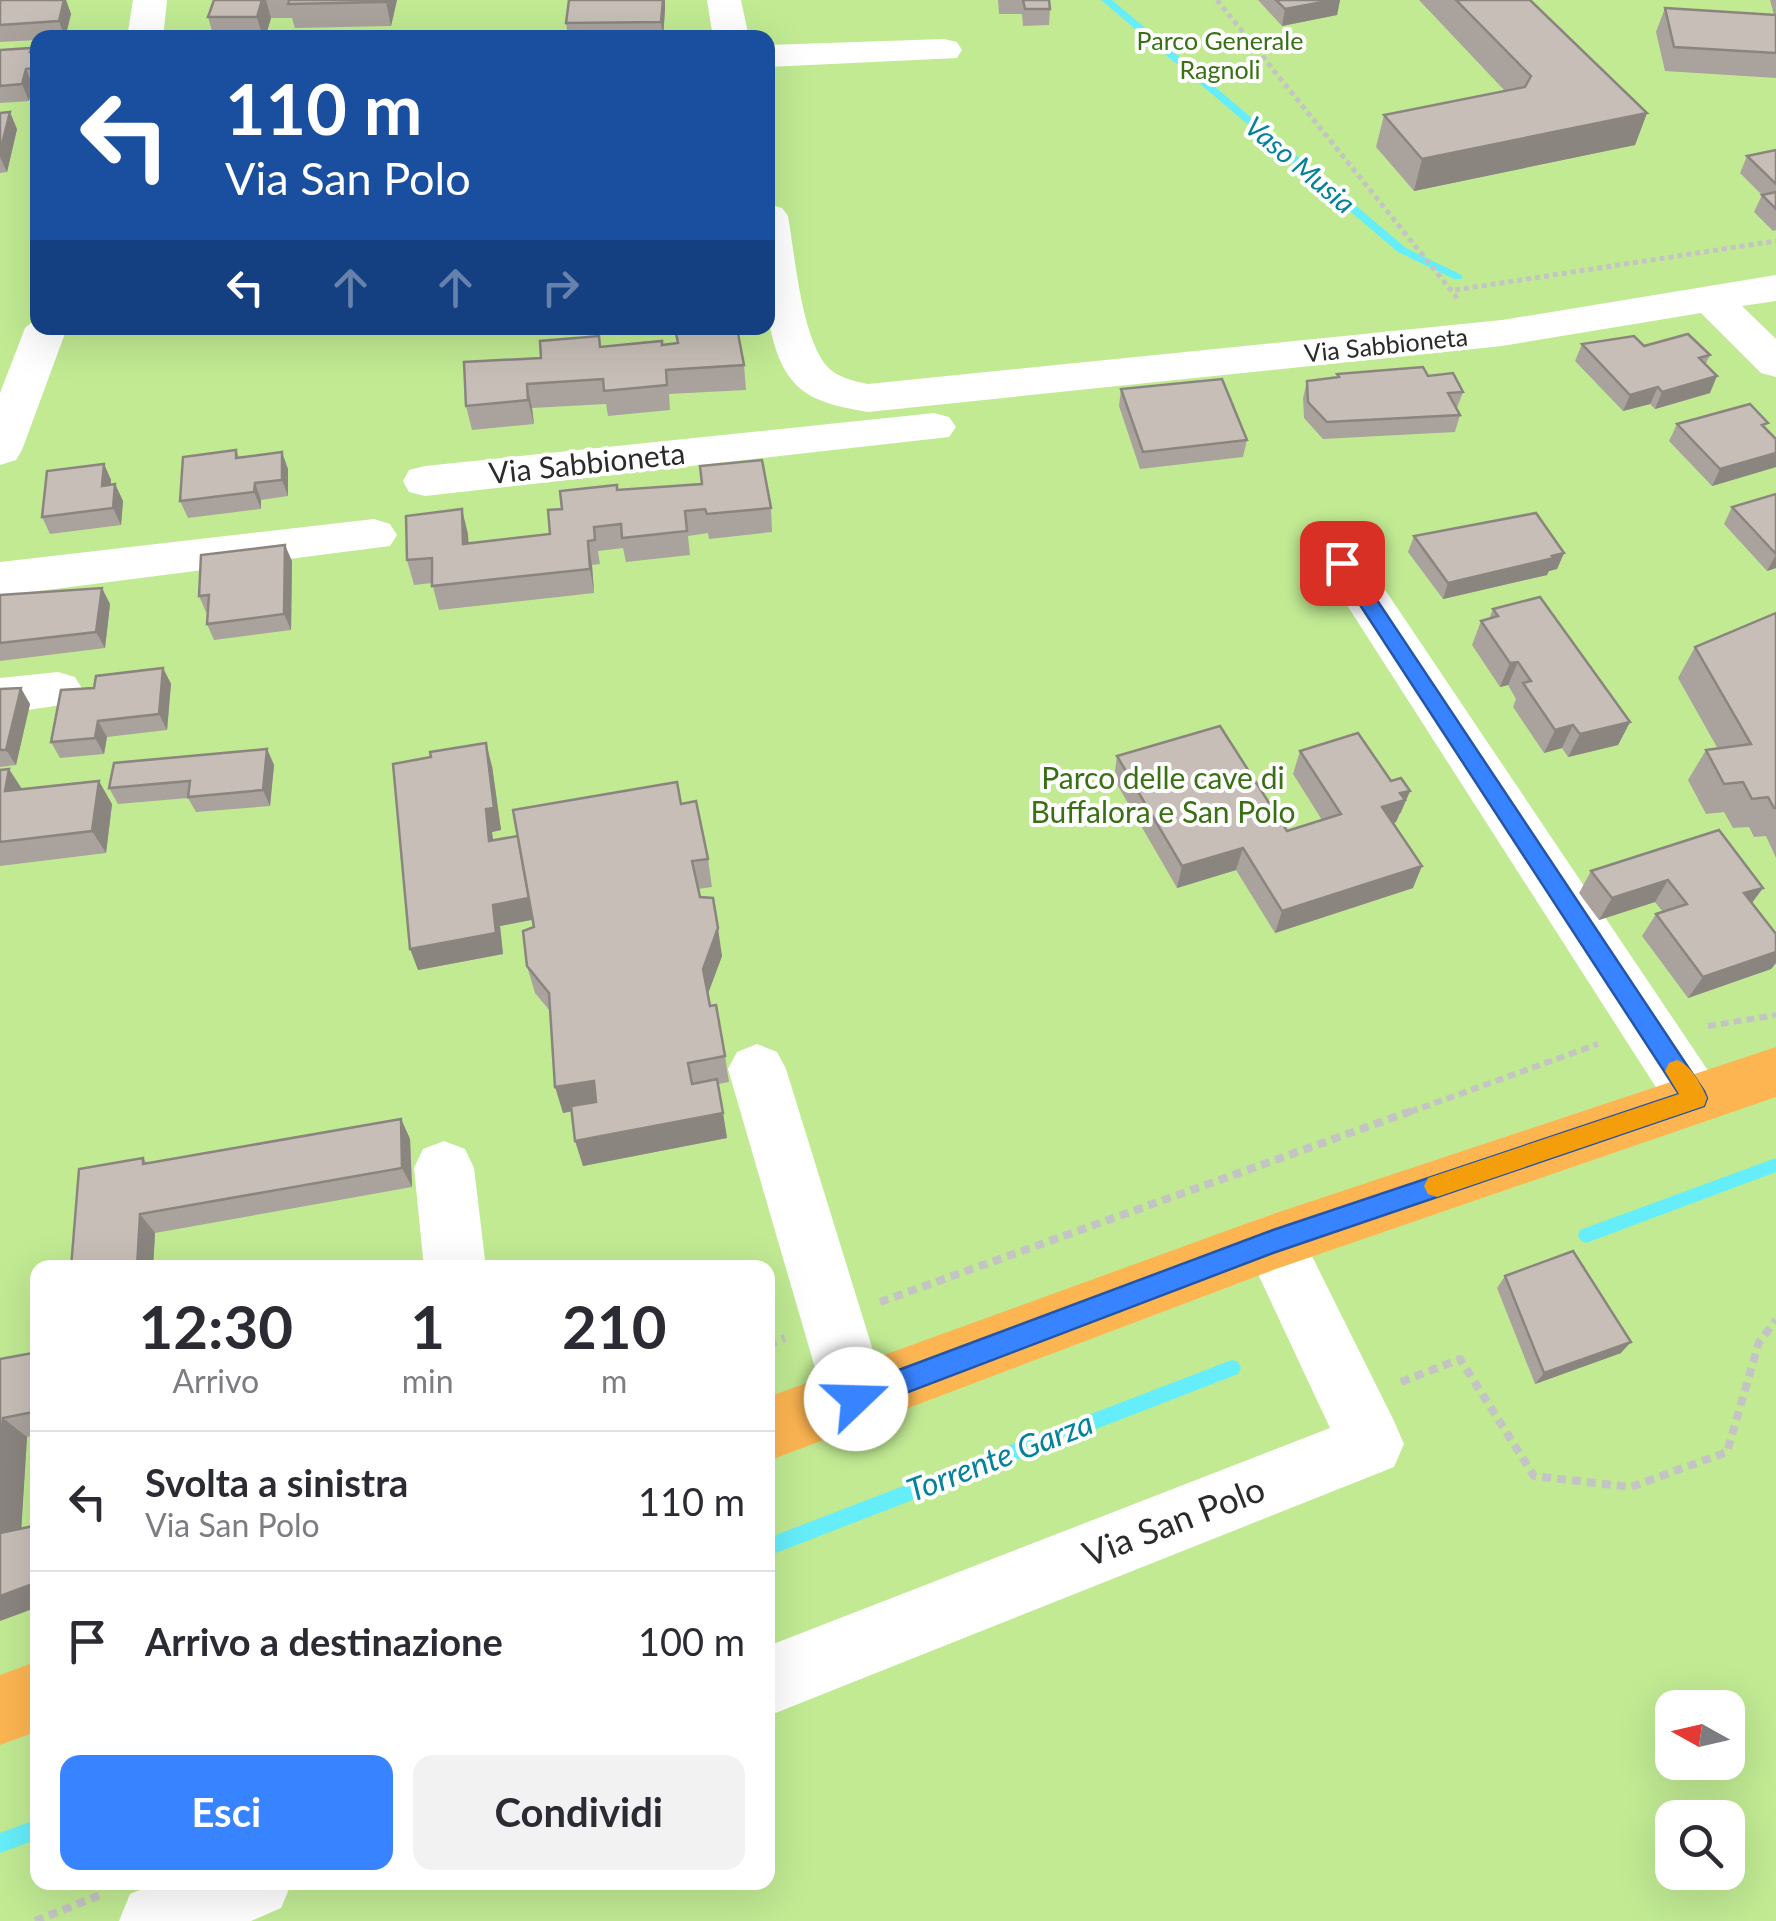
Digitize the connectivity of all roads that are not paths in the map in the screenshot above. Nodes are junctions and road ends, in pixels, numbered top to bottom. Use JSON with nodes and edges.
{"nodes":[{"id":1,"x":150,"y":0,"type":"edge"},
{"id":2,"x":724,"y":0,"type":"edge"},
{"id":3,"x":146,"y":30,"type":"edge"},
{"id":4,"x":730,"y":30,"type":"edge"},
{"id":5,"x":944,"y":50,"type":"dead end"},
{"id":6,"x":775,"y":56,"type":"edge"},
{"id":7,"x":1776,"y":288,"type":"edge"},
{"id":8,"x":776,"y":298,"type":"edge"},
{"id":9,"x":1710,"y":300,"type":"junction"},
{"id":10,"x":43,"y":335,"type":"edge"},
{"id":11,"x":1776,"y":362,"type":"edge"},
{"id":12,"x":808,"y":374,"type":"junction"},
{"id":13,"x":993,"y":385,"type":"junction"},
{"id":14,"x":808,"y":440,"type":"junction"},
{"id":15,"x":0,"y":450,"type":"edge"},
{"id":16,"x":425,"y":481,"type":"dead end"},
{"id":17,"x":374,"y":535,"type":"dead end"},
{"id":18,"x":1342,"y":563,"type":"dead end"},
{"id":19,"x":0,"y":579,"type":"edge"},
{"id":20,"x":58,"y":690,"type":"edge"},
{"id":21,"x":0,"y":696,"type":"edge"},
{"id":22,"x":757,"y":1069,"type":"dead end"},
{"id":23,"x":1776,"y":1072,"type":"edge"},
{"id":24,"x":1695,"y":1098,"type":"junction"},
{"id":25,"x":444,"y":1168,"type":"dead end"},
{"id":26,"x":1273,"y":1242,"type":"junction"},
{"id":27,"x":454,"y":1260,"type":"edge"},
{"id":28,"x":856,"y":1399,"type":"junction"},
{"id":29,"x":775,"y":1428,"type":"edge"},
{"id":30,"x":775,"y":1678,"type":"edge"},
{"id":31,"x":30,"y":1699,"type":"edge"},
{"id":32,"x":0,"y":1710,"type":"edge"},
{"id":33,"x":214,"y":1890,"type":"edge"},
{"id":34,"x":136,"y":1905,"type":"edge"}],
"edges":[{"from":1,"to":3,"type":"street"},
{"from":2,"to":4,"type":"street"},
{"from":5,"to":6,"type":"street"},
{"from":7,"to":9,"type":"street","name":"Via Sabbioneta"},
{"from":8,"to":12,"type":"street"},
{"from":9,"to":11,"type":"street"},
{"from":9,"to":13,"type":"street","name":"Via Sabbioneta"},
{"from":10,"to":15,"type":"street"},
{"from":12,"to":13,"type":"street","name":"Via Sabbioneta"},
{"from":12,"to":14,"type":"street"},
{"from":13,"to":14,"type":"street","name":"Via Sabbioneta"},
{"from":14,"to":16,"type":"street","name":"Via Sabbioneta"},
{"from":17,"to":19,"type":"street"},
{"from":18,"to":24,"type":"street"},
{"from":20,"to":21,"type":"street"},
{"from":22,"to":28,"type":"street"},
{"from":23,"to":24,"type":"main road"},
{"from":24,"to":26,"type":"main road"},
{"from":25,"to":27,"type":"street"},
{"from":26,"to":28,"type":"main road"},
{"from":26,"to":30,"type":"street","name":"Via San Polo"},
{"from":28,"to":29,"type":"main road"},
{"from":31,"to":32,"type":"main road"},
{"from":33,"to":34,"type":"street"}]}
